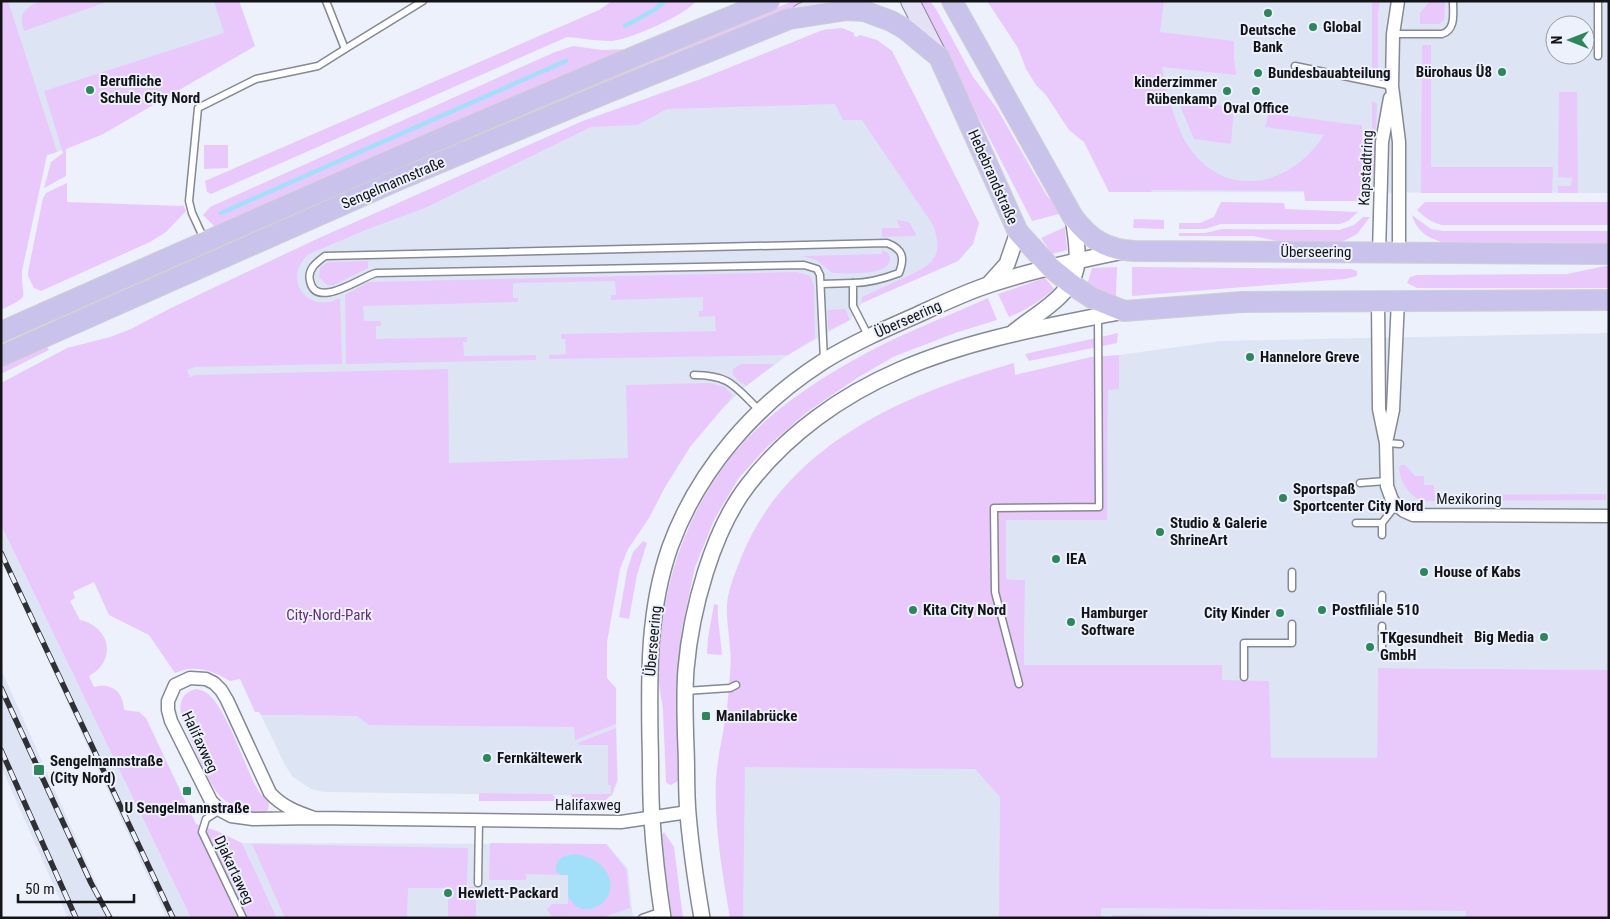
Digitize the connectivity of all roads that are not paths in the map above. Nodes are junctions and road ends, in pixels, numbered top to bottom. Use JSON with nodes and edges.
{"nodes":[{"id":1,"x":326,"y":1,"type":"edge"},
{"id":2,"x":423,"y":1,"type":"edge"},
{"id":3,"x":769,"y":1,"type":"edge"},
{"id":4,"x":827,"y":1,"type":"edge"},
{"id":5,"x":910,"y":1,"type":"edge"},
{"id":6,"x":952,"y":1,"type":"edge"},
{"id":7,"x":1398,"y":1,"type":"edge"},
{"id":8,"x":1454,"y":1,"type":"edge"},
{"id":9,"x":1598,"y":1,"type":"edge"},
{"id":10,"x":789,"y":19,"type":"junction"},
{"id":11,"x":1393,"y":34,"type":"junction"},
{"id":12,"x":345,"y":49,"type":"junction"},
{"id":13,"x":1598,"y":56,"type":"dead end"},
{"id":14,"x":938,"y":57,"type":"junction"},
{"id":15,"x":1295,"y":66,"type":"dead end"},
{"id":16,"x":1392,"y":86,"type":"junction"},
{"id":17,"x":1073,"y":217,"type":"junction"},
{"id":18,"x":1018,"y":232,"type":"junction"},
{"id":19,"x":205,"y":242,"type":"junction"},
{"id":20,"x":1125,"y":251,"type":"junction"},
{"id":21,"x":1389,"y":253,"type":"junction"},
{"id":22,"x":1609,"y":254,"type":"edge"},
{"id":23,"x":1077,"y":260,"type":"junction"},
{"id":24,"x":1050,"y":267,"type":"junction"},
{"id":25,"x":853,"y":283,"type":"junction"},
{"id":26,"x":822,"y":284,"type":"junction"},
{"id":27,"x":989,"y":284,"type":"junction"},
{"id":28,"x":1071,"y":284,"type":"junction"},
{"id":29,"x":1388,"y":300,"type":"junction"},
{"id":30,"x":1609,"y":300,"type":"edge"},
{"id":31,"x":1124,"y":311,"type":"junction"},
{"id":32,"x":1098,"y":316,"type":"junction"},
{"id":33,"x":1,"y":332,"type":"edge"},
{"id":34,"x":1011,"y":334,"type":"junction"},
{"id":35,"x":869,"y":337,"type":"junction"},
{"id":36,"x":1,"y":356,"type":"edge"},
{"id":37,"x":824,"y":361,"type":"junction"},
{"id":38,"x":694,"y":375,"type":"dead end"},
{"id":39,"x":760,"y":411,"type":"junction"},
{"id":40,"x":1386,"y":443,"type":"junction"},
{"id":41,"x":1400,"y":444,"type":"dead end"},
{"id":42,"x":1386,"y":482,"type":"junction"},
{"id":43,"x":1360,"y":483,"type":"dead end"},
{"id":44,"x":1396,"y":505,"type":"junction"},
{"id":45,"x":1609,"y":516,"type":"edge"},
{"id":46,"x":1356,"y":523,"type":"dead end"},
{"id":47,"x":1382,"y":523,"type":"junction"},
{"id":48,"x":1382,"y":536,"type":"dead end"},
{"id":49,"x":1292,"y":572,"type":"dead end"},
{"id":50,"x":1292,"y":588,"type":"dead end"},
{"id":51,"x":1382,"y":595,"type":"dead end"},
{"id":52,"x":1382,"y":604,"type":"dead end"},
{"id":53,"x":1292,"y":624,"type":"dead end"},
{"id":54,"x":1382,"y":626,"type":"dead end"},
{"id":55,"x":1382,"y":649,"type":"dead end"},
{"id":56,"x":1244,"y":677,"type":"dead end"},
{"id":57,"x":1019,"y":684,"type":"dead end"},
{"id":58,"x":736,"y":685,"type":"dead end"},
{"id":59,"x":685,"y":691,"type":"junction"},
{"id":60,"x":220,"y":810,"type":"junction"},
{"id":61,"x":688,"y":812,"type":"junction"},
{"id":62,"x":314,"y":818,"type":"junction"},
{"id":63,"x":652,"y":818,"type":"junction"},
{"id":64,"x":479,"y":820,"type":"junction"},
{"id":65,"x":478,"y":884,"type":"dead end"},
{"id":66,"x":662,"y":914,"type":"edge"},
{"id":67,"x":243,"y":918,"type":"edge"},
{"id":68,"x":642,"y":918,"type":"edge"},
{"id":69,"x":702,"y":918,"type":"edge"}],
"edges":[{"from":1,"to":12,"type":"lane"},
{"from":2,"to":12,"type":"lane"},
{"from":3,"to":19,"type":"main road","name":"Sengelmannstraße"},
{"from":4,"to":10,"type":"main road","name":"Sengelmannstraße"},
{"from":5,"to":14,"type":"main road","name":"Hebebrandstraße"},
{"from":6,"to":17,"type":"main road"},
{"from":7,"to":11,"type":"street","name":"Kapstadtring"},
{"from":8,"to":11,"type":"lane"},
{"from":9,"to":13,"type":"lane"},
{"from":10,"to":14,"type":"main road","name":"Sengelmannstraße"},
{"from":10,"to":36,"type":"main road","name":"Sengelmannstraße"},
{"from":11,"to":16,"type":"street","name":"Kapstadtring"},
{"from":12,"to":19,"type":"lane"},
{"from":14,"to":18,"type":"main road","name":"Hebebrandstraße"},
{"from":15,"to":16,"type":"lane"},
{"from":16,"to":21,"type":"street","name":"Kapstadtring"},
{"from":16,"to":21,"type":"street","name":"Kapstadtring"},
{"from":17,"to":20,"type":"main road"},
{"from":17,"to":23,"type":"street"},
{"from":18,"to":24,"type":"main road","name":"Hebebrandstraße"},
{"from":18,"to":27,"type":"street"},
{"from":19,"to":33,"type":"main road","name":"Sengelmannstraße"},
{"from":20,"to":21,"type":"main road","name":"Überseering"},
{"from":20,"to":23,"type":"street","name":"Überseering"},
{"from":21,"to":22,"type":"main road","name":"Überseering"},
{"from":23,"to":24,"type":"street","name":"Überseering"},
{"from":23,"to":28,"type":"street"},
{"from":24,"to":27,"type":"street","name":"Überseering"},
{"from":24,"to":28,"type":"main road","name":"Hebebrandstraße"},
{"from":25,"to":26,"type":"lane"},
{"from":25,"to":26,"type":"lane"},
{"from":25,"to":35,"type":"lane"},
{"from":26,"to":37,"type":"lane"},
{"from":27,"to":35,"type":"street","name":"Überseering"},
{"from":28,"to":31,"type":"main road","name":"Hebebrandstraße"},
{"from":28,"to":34,"type":"street"},
{"from":29,"to":30,"type":"main road"},
{"from":29,"to":31,"type":"main road"},
{"from":29,"to":40,"type":"street"},
{"from":29,"to":40,"type":"street"},
{"from":31,"to":32,"type":"street"},
{"from":32,"to":34,"type":"street"},
{"from":32,"to":57,"type":"lane"},
{"from":34,"to":59,"type":"street"},
{"from":35,"to":37,"type":"street","name":"Überseering"},
{"from":37,"to":39,"type":"street","name":"Überseering"},
{"from":38,"to":39,"type":"lane"},
{"from":39,"to":63,"type":"street","name":"Überseering"},
{"from":40,"to":41,"type":"lane"},
{"from":40,"to":42,"type":"street"},
{"from":42,"to":43,"type":"lane"},
{"from":42,"to":44,"type":"street"},
{"from":44,"to":45,"type":"street","name":"Mexikoring"},
{"from":44,"to":47,"type":"lane"},
{"from":46,"to":47,"type":"lane"},
{"from":47,"to":48,"type":"lane"},
{"from":49,"to":50,"type":"lane"},
{"from":51,"to":52,"type":"lane"},
{"from":53,"to":56,"type":"lane"},
{"from":54,"to":55,"type":"lane"},
{"from":58,"to":59,"type":"lane"},
{"from":59,"to":61,"type":"street"},
{"from":60,"to":62,"type":"street","name":"Halifaxweg"},
{"from":60,"to":62,"type":"street","name":"Halifaxweg"},
{"from":60,"to":67,"type":"lane","name":"Djakartaweg"},
{"from":61,"to":63,"type":"street","name":"Halifaxweg"},
{"from":61,"to":69,"type":"street"},
{"from":62,"to":64,"type":"street","name":"Halifaxweg"},
{"from":63,"to":64,"type":"street","name":"Halifaxweg"},
{"from":63,"to":66,"type":"street","name":"Überseering"},
{"from":64,"to":65,"type":"lane"},
{"from":66,"to":68,"type":"lane"}]}
